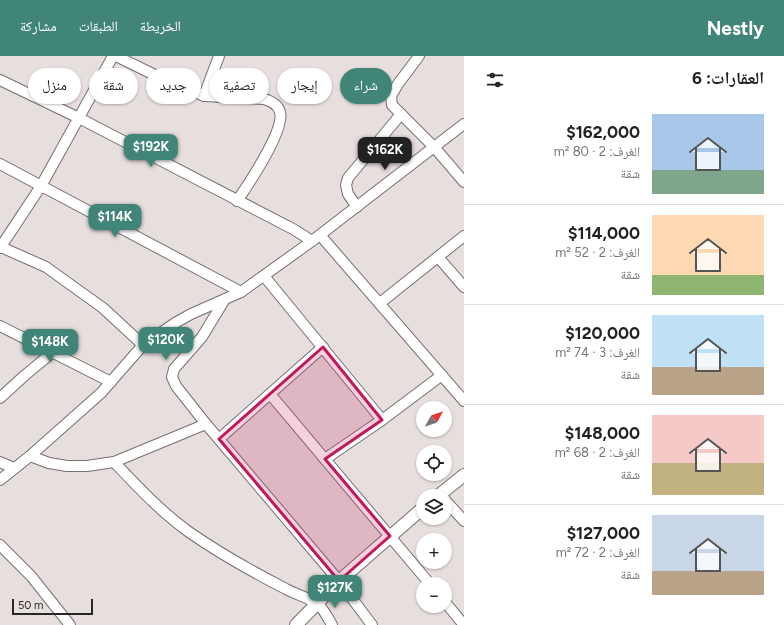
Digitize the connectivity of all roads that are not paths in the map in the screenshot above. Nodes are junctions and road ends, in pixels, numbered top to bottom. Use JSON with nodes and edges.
{"nodes":[{"id":1,"x":113,"y":56,"type":"edge"},
{"id":2,"x":116,"y":56,"type":"edge"},
{"id":3,"x":219,"y":56,"type":"edge"},
{"id":4,"x":419,"y":56,"type":"edge"},
{"id":5,"x":0,"y":80,"type":"edge"},
{"id":6,"x":204,"y":96,"type":"junction"},
{"id":7,"x":401,"y":114,"type":"junction"},
{"id":8,"x":79,"y":118,"type":"junction"},
{"id":9,"x":464,"y":124,"type":"edge"},
{"id":10,"x":435,"y":148,"type":"junction"},
{"id":11,"x":0,"y":164,"type":"edge"},
{"id":12,"x":464,"y":182,"type":"edge"},
{"id":13,"x":41,"y":186,"type":"junction"},
{"id":14,"x":237,"y":201,"type":"junction"},
{"id":15,"x":357,"y":207,"type":"junction"},
{"id":16,"x":464,"y":236,"type":"edge"},
{"id":17,"x":316,"y":238,"type":"junction"},
{"id":18,"x":0,"y":248,"type":"edge"},
{"id":19,"x":438,"y":257,"type":"junction"},
{"id":20,"x":264,"y":276,"type":"junction"},
{"id":21,"x":464,"y":287,"type":"edge"},
{"id":22,"x":241,"y":292,"type":"junction"},
{"id":23,"x":225,"y":299,"type":"junction"},
{"id":24,"x":380,"y":303,"type":"junction"},
{"id":25,"x":0,"y":326,"type":"edge"},
{"id":26,"x":143,"y":345,"type":"junction"},
{"id":27,"x":323,"y":347,"type":"junction"},
{"id":28,"x":53,"y":352,"type":"junction"},
{"id":29,"x":442,"y":376,"type":"junction"},
{"id":30,"x":111,"y":382,"type":"junction"},
{"id":31,"x":270,"y":394,"type":"junction"},
{"id":32,"x":0,"y":398,"type":"edge"},
{"id":33,"x":464,"y":401,"type":"edge"},
{"id":34,"x":382,"y":420,"type":"junction"},
{"id":35,"x":206,"y":424,"type":"junction"},
{"id":36,"x":219,"y":439,"type":"junction"},
{"id":37,"x":30,"y":456,"type":"junction"},
{"id":38,"x":325,"y":459,"type":"junction"},
{"id":39,"x":0,"y":462,"type":"edge"},
{"id":40,"x":114,"y":462,"type":"junction"},
{"id":41,"x":14,"y":468,"type":"junction"},
{"id":42,"x":464,"y":475,"type":"edge"},
{"id":43,"x":0,"y":480,"type":"edge"},
{"id":44,"x":449,"y":489,"type":"edge"},
{"id":45,"x":452,"y":508,"type":"edge"},
{"id":46,"x":416,"y":514,"type":"edge"},
{"id":47,"x":464,"y":521,"type":"edge"},
{"id":48,"x":390,"y":536,"type":"junction"},
{"id":49,"x":0,"y":545,"type":"edge"},
{"id":50,"x":424,"y":577,"type":"edge"},
{"id":51,"x":339,"y":581,"type":"junction"},
{"id":52,"x":317,"y":603,"type":"junction"},
{"id":53,"x":452,"y":610,"type":"edge"},
{"id":54,"x":70,"y":625,"type":"edge"},
{"id":55,"x":296,"y":625,"type":"edge"},
{"id":56,"x":332,"y":625,"type":"edge"},
{"id":57,"x":372,"y":625,"type":"edge"},
{"id":58,"x":464,"y":625,"type":"edge"}],
"edges":[{"from":1,"to":8,"type":"street"},
{"from":2,"to":6,"type":"street"},
{"from":3,"to":6,"type":"street"},
{"from":4,"to":7,"type":"street"},
{"from":5,"to":8,"type":"street"},
{"from":6,"to":14,"type":"street"},
{"from":7,"to":10,"type":"street"},
{"from":7,"to":15,"type":"street"},
{"from":8,"to":13,"type":"street"},
{"from":8,"to":14,"type":"street"},
{"from":9,"to":10,"type":"street"},
{"from":10,"to":12,"type":"street"},
{"from":10,"to":15,"type":"street"},
{"from":11,"to":13,"type":"street"},
{"from":13,"to":18,"type":"street"},
{"from":13,"to":22,"type":"street"},
{"from":14,"to":17,"type":"street"},
{"from":15,"to":17,"type":"street"},
{"from":16,"to":19,"type":"street"},
{"from":17,"to":20,"type":"street"},
{"from":17,"to":24,"type":"street"},
{"from":18,"to":26,"type":"street"},
{"from":19,"to":21,"type":"street"},
{"from":19,"to":24,"type":"street"},
{"from":20,"to":22,"type":"street"},
{"from":20,"to":27,"type":"street"},
{"from":22,"to":23,"type":"street"},
{"from":23,"to":26,"type":"street"},
{"from":23,"to":35,"type":"street"},
{"from":24,"to":29,"type":"street"},
{"from":25,"to":28,"type":"street"},
{"from":26,"to":30,"type":"street"},
{"from":27,"to":31,"type":"street"},
{"from":27,"to":34,"type":"street"},
{"from":28,"to":30,"type":"street"},
{"from":28,"to":32,"type":"street"},
{"from":29,"to":33,"type":"street"},
{"from":29,"to":34,"type":"street"},
{"from":30,"to":37,"type":"street"},
{"from":31,"to":36,"type":"street"},
{"from":31,"to":38,"type":"street"},
{"from":34,"to":38,"type":"street"},
{"from":35,"to":36,"type":"street"},
{"from":35,"to":40,"type":"street"},
{"from":36,"to":51,"type":"street"},
{"from":37,"to":40,"type":"street"},
{"from":37,"to":41,"type":"street"},
{"from":38,"to":48,"type":"street"},
{"from":39,"to":41,"type":"street"},
{"from":40,"to":52,"type":"street"},
{"from":41,"to":43,"type":"street"},
{"from":42,"to":44,"type":"street"},
{"from":45,"to":47,"type":"street"},
{"from":46,"to":48,"type":"street"},
{"from":48,"to":50,"type":"street"},
{"from":48,"to":51,"type":"street"},
{"from":49,"to":54,"type":"street"},
{"from":51,"to":52,"type":"street"},
{"from":51,"to":57,"type":"street"},
{"from":52,"to":55,"type":"street"},
{"from":52,"to":56,"type":"street"},
{"from":53,"to":58,"type":"street"}]}
